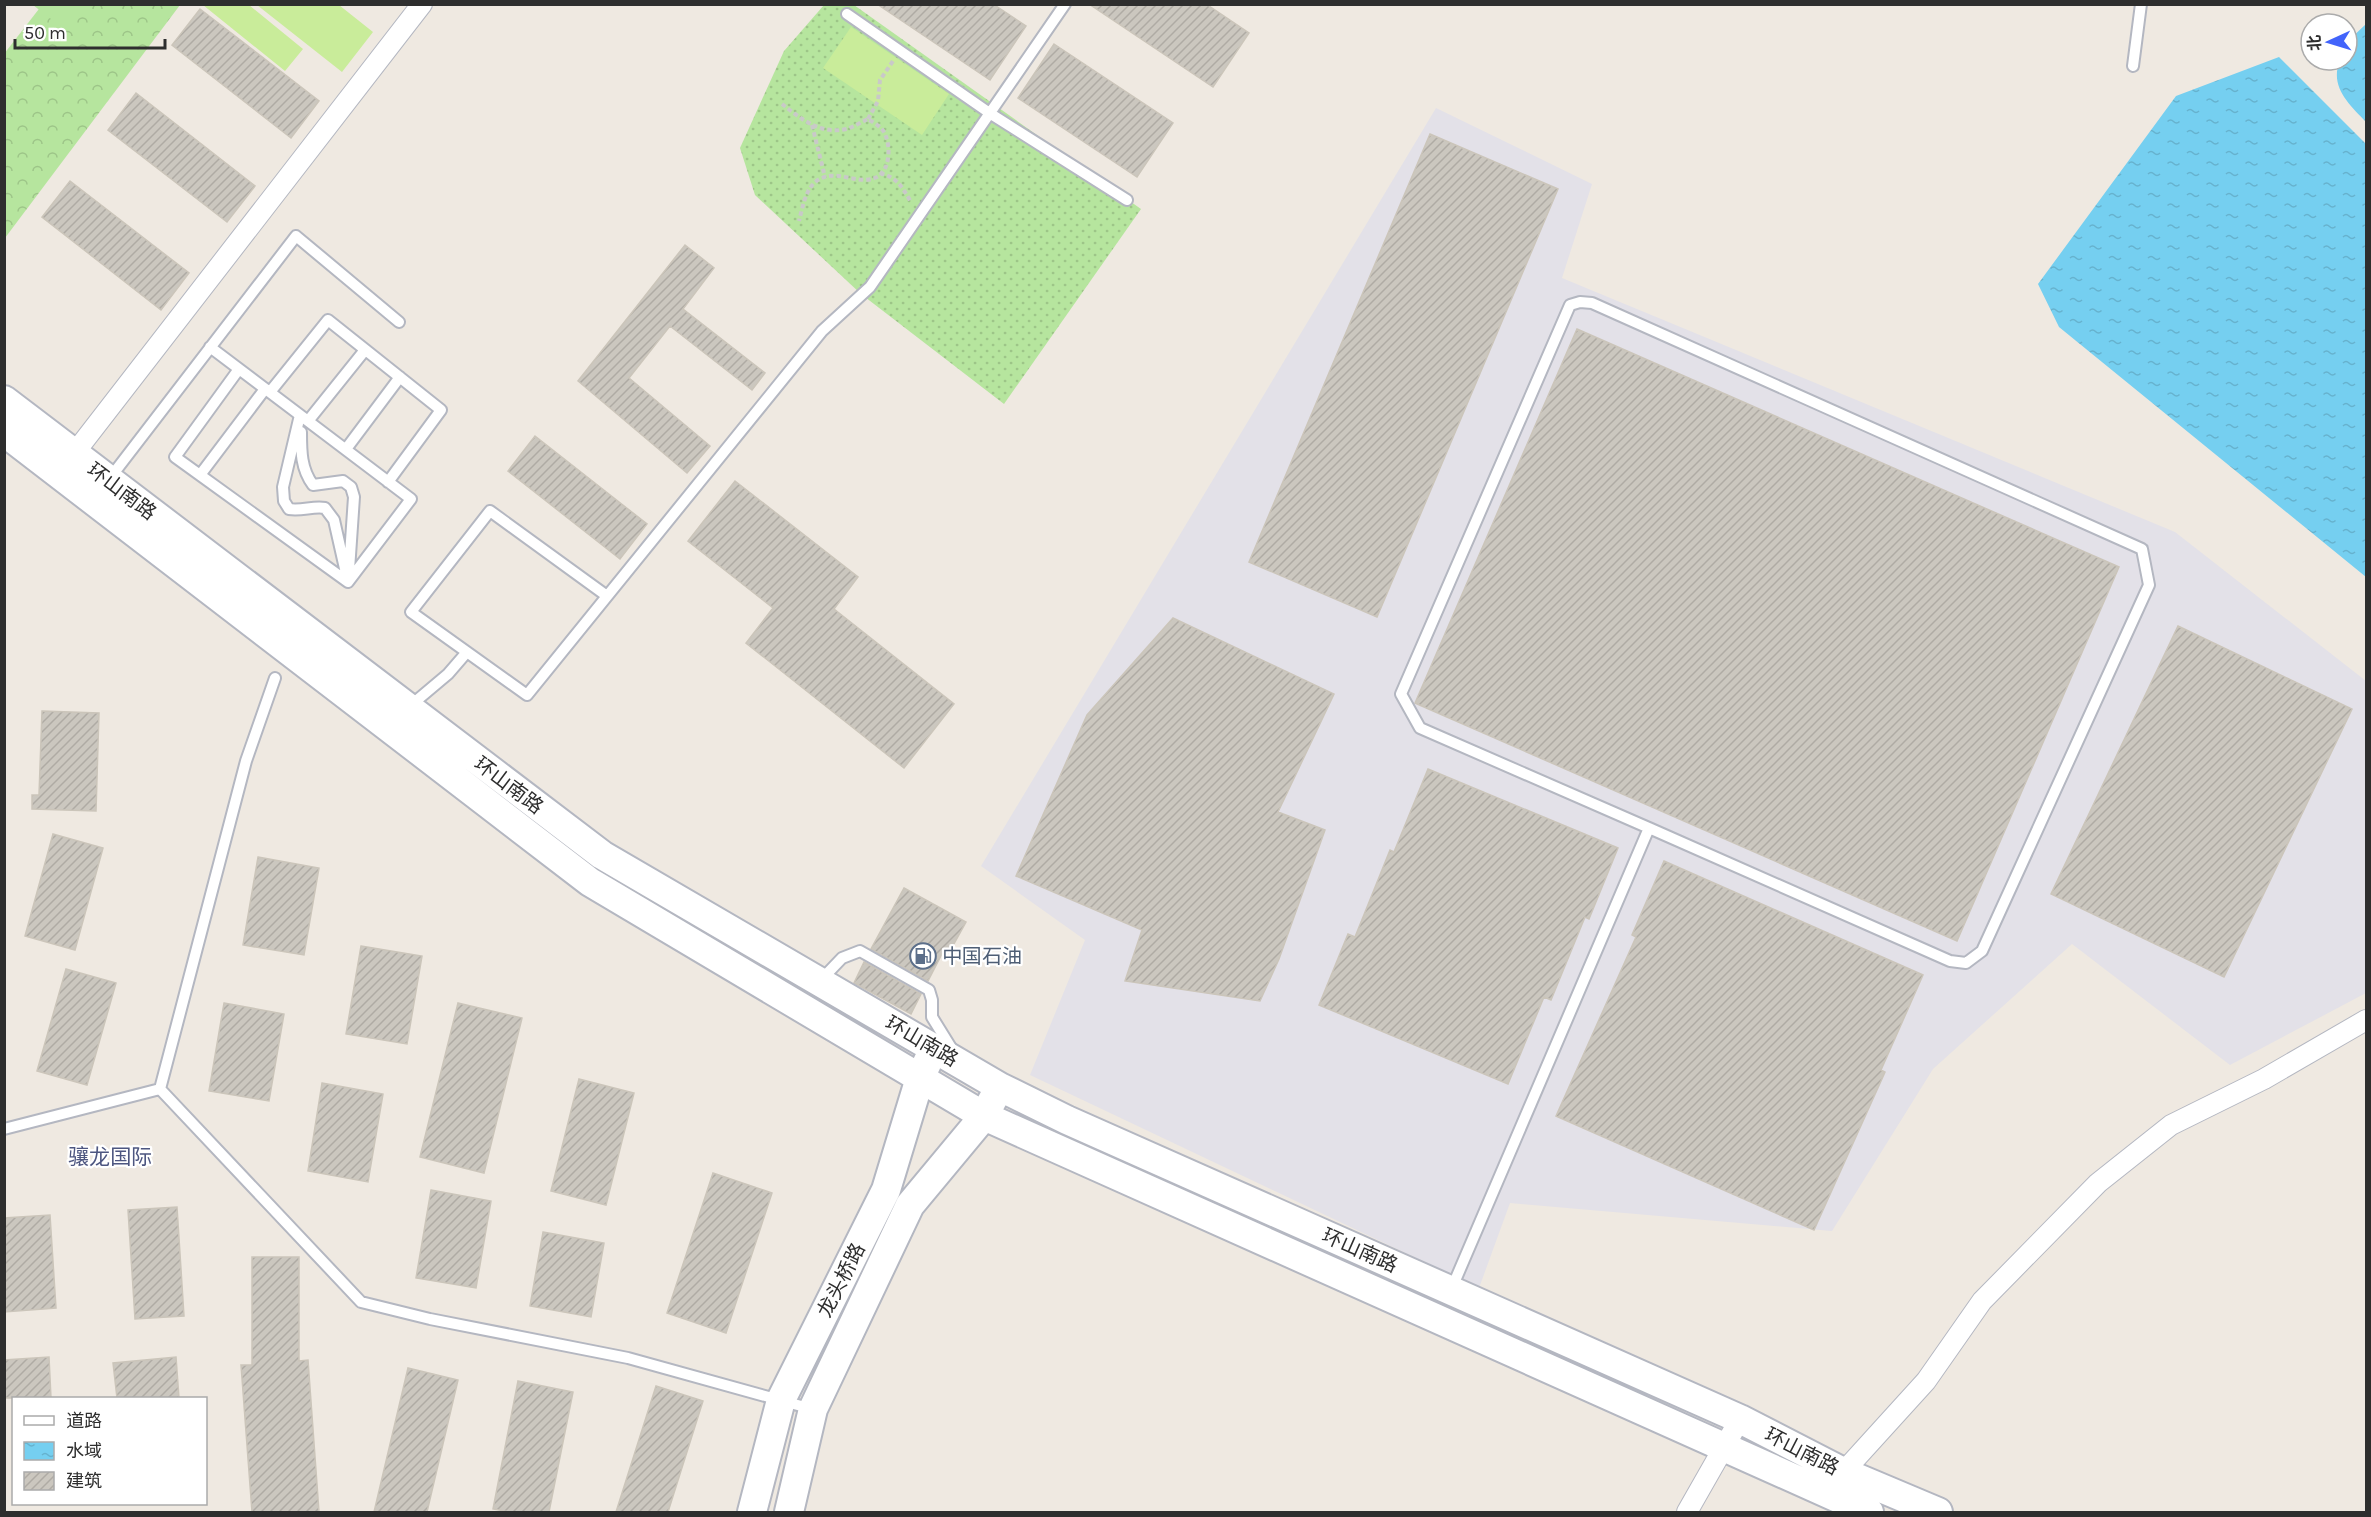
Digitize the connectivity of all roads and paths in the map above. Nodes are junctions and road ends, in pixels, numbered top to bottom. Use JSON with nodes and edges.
{"nodes":[{"id":1,"x":422,"y":4,"type":"edge"},
{"id":2,"x":1065,"y":4,"type":"edge"},
{"id":3,"x":2141,"y":4,"type":"edge"},
{"id":4,"x":847,"y":14,"type":"dead end"},
{"id":5,"x":901,"y":51,"type":"junction"},
{"id":6,"x":2133,"y":66,"type":"dead end"},
{"id":7,"x":782,"y":104,"type":"dead end"},
{"id":8,"x":991,"y":114,"type":"junction"},
{"id":9,"x":868,"y":119,"type":"junction"},
{"id":10,"x":812,"y":125,"type":"junction"},
{"id":11,"x":880,"y":173,"type":"junction"},
{"id":12,"x":825,"y":177,"type":"junction"},
{"id":13,"x":1127,"y":200,"type":"dead end"},
{"id":14,"x":916,"y":220,"type":"junction"},
{"id":15,"x":799,"y":221,"type":"dead end"},
{"id":16,"x":399,"y":322,"type":"dead end"},
{"id":17,"x":210,"y":347,"type":"junction"},
{"id":18,"x":365,"y":350,"type":"junction"},
{"id":19,"x":239,"y":369,"type":"junction"},
{"id":20,"x":400,"y":377,"type":"junction"},
{"id":21,"x":268,"y":391,"type":"junction"},
{"id":22,"x":4,"y":400,"type":"edge"},
{"id":23,"x":304,"y":418,"type":"junction"},
{"id":24,"x":4,"y":432,"type":"edge"},
{"id":25,"x":346,"y":449,"type":"junction"},
{"id":26,"x":73,"y":455,"type":"junction"},
{"id":27,"x":200,"y":475,"type":"junction"},
{"id":28,"x":108,"y":481,"type":"junction"},
{"id":29,"x":388,"y":482,"type":"junction"},
{"id":30,"x":348,"y":582,"type":"junction"},
{"id":31,"x":607,"y":596,"type":"junction"},
{"id":32,"x":467,"y":652,"type":"junction"},
{"id":33,"x":275,"y":678,"type":"dead end"},
{"id":34,"x":407,"y":708,"type":"junction"},
{"id":35,"x":1649,"y":828,"type":"junction"},
{"id":36,"x":820,"y":982,"type":"junction"},
{"id":37,"x":2367,"y":1020,"type":"edge"},
{"id":38,"x":934,"y":1048,"type":"junction"},
{"id":39,"x":960,"y":1064,"type":"junction"},
{"id":40,"x":920,"y":1078,"type":"junction"},
{"id":41,"x":1000,"y":1087,"type":"junction"},
{"id":42,"x":160,"y":1089,"type":"junction"},
{"id":43,"x":984,"y":1116,"type":"junction"},
{"id":44,"x":4,"y":1129,"type":"edge"},
{"id":45,"x":1451,"y":1290,"type":"junction"},
{"id":46,"x":781,"y":1400,"type":"junction"},
{"id":47,"x":813,"y":1409,"type":"junction"},
{"id":48,"x":1740,"y":1419,"type":"junction"},
{"id":49,"x":1724,"y":1447,"type":"junction"},
{"id":50,"x":1834,"y":1482,"type":"junction"},
{"id":51,"x":752,"y":1512,"type":"edge"},
{"id":52,"x":789,"y":1512,"type":"edge"},
{"id":53,"x":1687,"y":1512,"type":"edge"},
{"id":54,"x":1869,"y":1512,"type":"edge"},
{"id":55,"x":1938,"y":1512,"type":"edge"}],
"edges":[{"from":1,"to":26,"type":"street"},
{"from":2,"to":8,"type":"lane"},
{"from":3,"to":6,"type":"lane"},
{"from":4,"to":5,"type":"lane"},
{"from":5,"to":8,"type":"lane"},
{"from":5,"to":9,"type":"path"},
{"from":7,"to":10,"type":"path"},
{"from":8,"to":13,"type":"lane"},
{"from":8,"to":14,"type":"lane"},
{"from":9,"to":10,"type":"path"},
{"from":9,"to":11,"type":"path"},
{"from":10,"to":12,"type":"path"},
{"from":11,"to":12,"type":"path"},
{"from":11,"to":14,"type":"path"},
{"from":12,"to":15,"type":"path"},
{"from":14,"to":31,"type":"lane"},
{"from":16,"to":17,"type":"lane"},
{"from":17,"to":19,"type":"lane"},
{"from":17,"to":28,"type":"lane"},
{"from":18,"to":20,"type":"lane"},
{"from":18,"to":21,"type":"lane"},
{"from":18,"to":23,"type":"lane"},
{"from":19,"to":21,"type":"lane"},
{"from":19,"to":27,"type":"lane"},
{"from":20,"to":25,"type":"lane"},
{"from":20,"to":29,"type":"lane"},
{"from":21,"to":23,"type":"lane"},
{"from":21,"to":27,"type":"lane"},
{"from":22,"to":26,"type":"main road","name":"环山南路"},
{"from":23,"to":25,"type":"lane"},
{"from":23,"to":30,"type":"lane"},
{"from":23,"to":30,"type":"lane"},
{"from":24,"to":40,"type":"main road","name":"环山南路"},
{"from":25,"to":29,"type":"lane"},
{"from":26,"to":28,"type":"main road","name":"环山南路"},
{"from":27,"to":30,"type":"lane"},
{"from":28,"to":34,"type":"main road","name":"环山南路"},
{"from":29,"to":30,"type":"lane"},
{"from":31,"to":32,"type":"lane"},
{"from":31,"to":32,"type":"lane"},
{"from":32,"to":34,"type":"lane"},
{"from":33,"to":42,"type":"lane"},
{"from":34,"to":36,"type":"main road","name":"环山南路"},
{"from":35,"to":35,"type":"lane"},
{"from":35,"to":45,"type":"lane"},
{"from":36,"to":38,"type":"main road","name":"环山南路"},
{"from":36,"to":39,"type":"lane"},
{"from":37,"to":50,"type":"street"},
{"from":38,"to":39,"type":"main road","name":"环山南路"},
{"from":38,"to":40,"type":"main road","name":"龙头桥路"},
{"from":39,"to":41,"type":"main road","name":"环山南路"},
{"from":40,"to":43,"type":"main road","name":"环山南路"},
{"from":40,"to":46,"type":"main road","name":"龙头桥路"},
{"from":41,"to":43,"type":"main road","name":"龙头桥路"},
{"from":41,"to":45,"type":"main road","name":"环山南路"},
{"from":42,"to":44,"type":"lane"},
{"from":42,"to":46,"type":"lane"},
{"from":43,"to":47,"type":"main road","name":"龙头桥路"},
{"from":43,"to":49,"type":"main road","name":"环山南路"},
{"from":45,"to":48,"type":"main road","name":"环山南路"},
{"from":46,"to":47,"type":"lane"},
{"from":46,"to":51,"type":"main road","name":"龙头桥路"},
{"from":47,"to":52,"type":"main road","name":"龙头桥路"},
{"from":48,"to":49,"type":"street"},
{"from":48,"to":50,"type":"main road","name":"环山南路"},
{"from":49,"to":50,"type":"main road","name":"环山南路"},
{"from":49,"to":53,"type":"street"},
{"from":50,"to":54,"type":"main road","name":"环山南路"},
{"from":50,"to":55,"type":"main road","name":"环山南路"}]}
